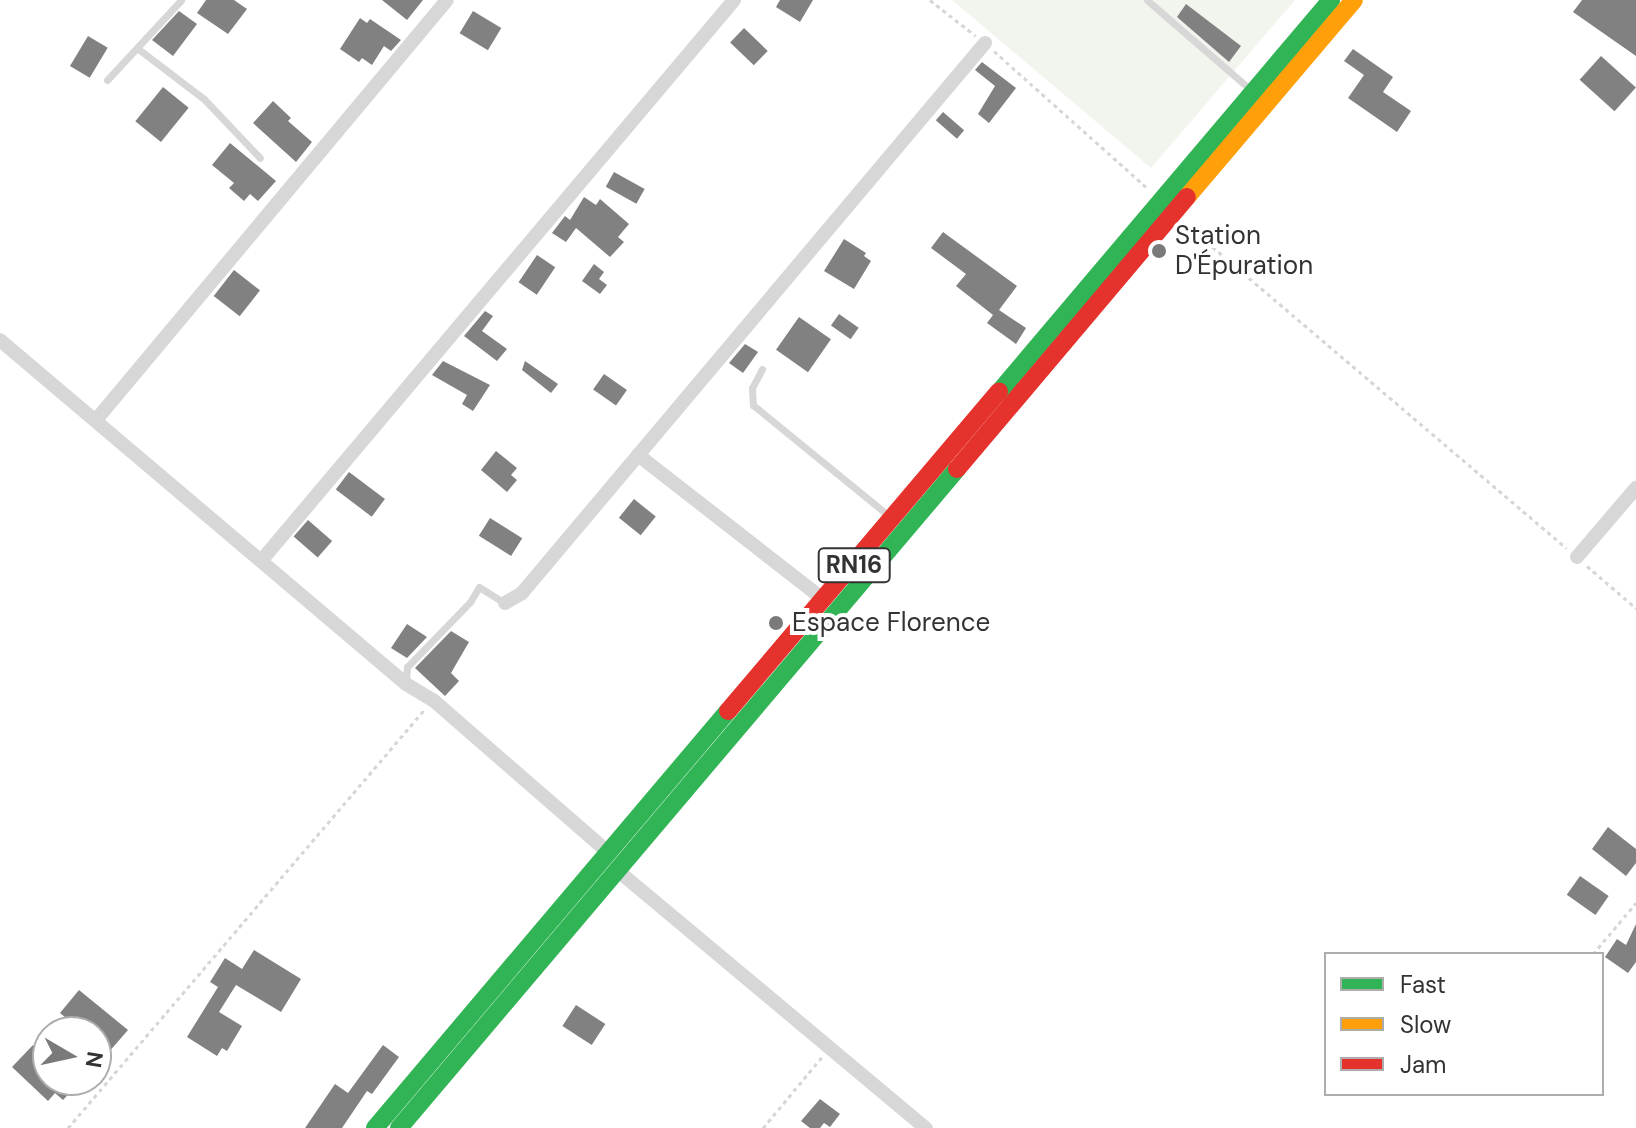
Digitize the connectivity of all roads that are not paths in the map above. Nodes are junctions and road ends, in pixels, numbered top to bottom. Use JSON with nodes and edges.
{"nodes":[{"id":1,"x":181,"y":0,"type":"edge"},
{"id":2,"x":447,"y":0,"type":"edge"},
{"id":3,"x":734,"y":0,"type":"edge"},
{"id":4,"x":1147,"y":0,"type":"edge"},
{"id":5,"x":1331,"y":0,"type":"edge"},
{"id":6,"x":1354,"y":0,"type":"edge"},
{"id":7,"x":985,"y":43,"type":"road end"},
{"id":8,"x":137,"y":48,"type":"junction"},
{"id":9,"x":107,"y":80,"type":"dead end"},
{"id":10,"x":1253,"y":91,"type":"junction"},
{"id":11,"x":260,"y":158,"type":"dead end"},
{"id":12,"x":1168,"y":207,"type":"junction"},
{"id":13,"x":0,"y":340,"type":"edge"},
{"id":14,"x":762,"y":369,"type":"dead end"},
{"id":15,"x":96,"y":420,"type":"junction"},
{"id":16,"x":638,"y":455,"type":"junction"},
{"id":17,"x":1636,"y":488,"type":"edge"},
{"id":18,"x":893,"y":519,"type":"junction"},
{"id":19,"x":1577,"y":557,"type":"road end"},
{"id":20,"x":261,"y":561,"type":"junction"},
{"id":21,"x":824,"y":600,"type":"junction"},
{"id":22,"x":505,"y":603,"type":"joint"},
{"id":23,"x":406,"y":684,"type":"junction"},
{"id":24,"x":613,"y":862,"type":"junction"},
{"id":25,"x":375,"y":1128,"type":"edge"},
{"id":26,"x":399,"y":1128,"type":"edge"},
{"id":27,"x":926,"y":1128,"type":"edge"}],
"edges":[{"from":1,"to":8,"type":"lane"},
{"from":2,"to":15,"type":"street"},
{"from":3,"to":20,"type":"street"},
{"from":4,"to":10,"type":"lane"},
{"from":5,"to":10,"type":"highway","number":"RN16"},
{"from":6,"to":12,"type":"highway","number":"RN16"},
{"from":7,"to":16,"type":"street"},
{"from":8,"to":9,"type":"lane"},
{"from":8,"to":11,"type":"lane"},
{"from":10,"to":12,"type":"highway","number":"RN16"},
{"from":12,"to":18,"type":"highway","number":"RN16"},
{"from":12,"to":24,"type":"highway","number":"RN16"},
{"from":13,"to":15,"type":"street"},
{"from":14,"to":18,"type":"lane"},
{"from":15,"to":20,"type":"street"},
{"from":16,"to":21,"type":"street"},
{"from":16,"to":22,"type":"street"},
{"from":17,"to":19,"type":"street"},
{"from":18,"to":21,"type":"highway","number":"RN16"},
{"from":20,"to":23,"type":"street"},
{"from":21,"to":24,"type":"highway","number":"RN16"},
{"from":22,"to":23,"type":"lane"},
{"from":23,"to":24,"type":"street"},
{"from":24,"to":25,"type":"highway","number":"RN16"},
{"from":24,"to":26,"type":"highway","number":"RN16"},
{"from":24,"to":27,"type":"street"}]}
